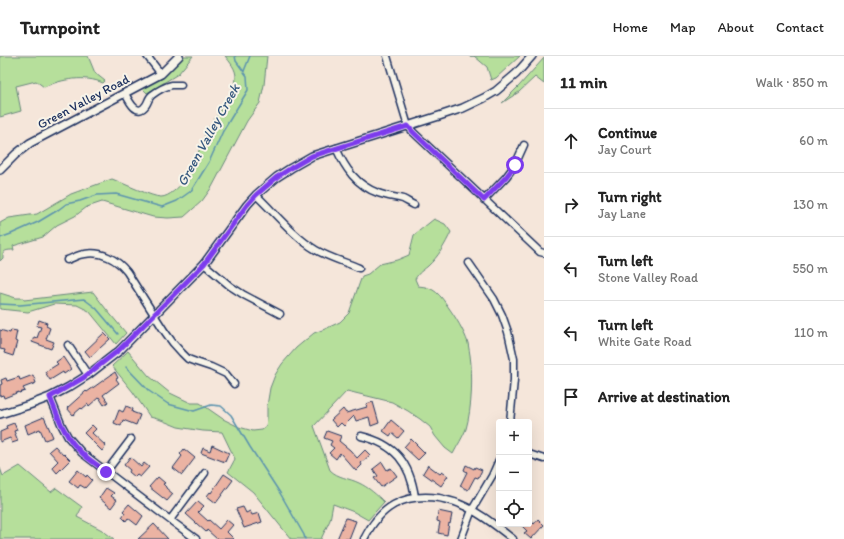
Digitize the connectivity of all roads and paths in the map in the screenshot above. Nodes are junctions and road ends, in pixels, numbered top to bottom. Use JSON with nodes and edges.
{"nodes":[{"id":1,"x":146,"y":56,"type":"edge"},
{"id":2,"x":179,"y":56,"type":"edge"},
{"id":3,"x":387,"y":56,"type":"edge"},
{"id":4,"x":532,"y":56,"type":"edge"},
{"id":5,"x":161,"y":74,"type":"junction"},
{"id":6,"x":181,"y":85,"type":"dead end"},
{"id":7,"x":125,"y":93,"type":"junction"},
{"id":8,"x":408,"y":126,"type":"junction"},
{"id":9,"x":524,"y":145,"type":"dead end"},
{"id":10,"x":336,"y":148,"type":"junction"},
{"id":11,"x":0,"y":170,"type":"edge"},
{"id":12,"x":256,"y":195,"type":"junction"},
{"id":13,"x":484,"y":200,"type":"junction"},
{"id":14,"x":414,"y":206,"type":"dead end"},
{"id":15,"x":544,"y":254,"type":"edge"},
{"id":16,"x":67,"y":260,"type":"dead end"},
{"id":17,"x":469,"y":263,"type":"dead end"},
{"id":18,"x":204,"y":264,"type":"junction"},
{"id":19,"x":359,"y":268,"type":"dead end"},
{"id":20,"x":280,"y":314,"type":"dead end"},
{"id":21,"x":154,"y":315,"type":"junction"},
{"id":22,"x":68,"y":346,"type":"dead end"},
{"id":23,"x":88,"y":375,"type":"junction"},
{"id":24,"x":234,"y":384,"type":"dead end"},
{"id":25,"x":50,"y":397,"type":"junction"},
{"id":26,"x":0,"y":414,"type":"edge"},
{"id":27,"x":510,"y":419,"type":"edge"},
{"id":28,"x":360,"y":436,"type":"dead end"},
{"id":29,"x":131,"y":439,"type":"dead end"},
{"id":30,"x":532,"y":455,"type":"edge"},
{"id":31,"x":544,"y":459,"type":"edge"},
{"id":32,"x":496,"y":467,"type":"edge"},
{"id":33,"x":106,"y":472,"type":"junction"},
{"id":34,"x":205,"y":473,"type":"dead end"},
{"id":35,"x":415,"y":497,"type":"junction"},
{"id":36,"x":472,"y":510,"type":"junction"},
{"id":37,"x":170,"y":520,"type":"junction"},
{"id":38,"x":196,"y":539,"type":"edge"},
{"id":39,"x":364,"y":539,"type":"edge"},
{"id":40,"x":461,"y":539,"type":"edge"},
{"id":41,"x":513,"y":539,"type":"edge"}],
"edges":[{"from":1,"to":5,"type":"street"},
{"from":2,"to":5,"type":"street","name":"Green Valley Road"},
{"from":3,"to":8,"type":"street"},
{"from":4,"to":8,"type":"street"},
{"from":5,"to":7,"type":"street","name":"Green Valley Road"},
{"from":6,"to":7,"type":"street"},
{"from":7,"to":11,"type":"street","name":"Green Valley Road"},
{"from":8,"to":10,"type":"street"},
{"from":8,"to":13,"type":"street"},
{"from":9,"to":13,"type":"street"},
{"from":10,"to":12,"type":"street"},
{"from":10,"to":14,"type":"street"},
{"from":12,"to":18,"type":"street"},
{"from":12,"to":19,"type":"street"},
{"from":13,"to":15,"type":"street"},
{"from":16,"to":21,"type":"street"},
{"from":17,"to":27,"type":"street"},
{"from":18,"to":20,"type":"street"},
{"from":18,"to":21,"type":"street"},
{"from":21,"to":23,"type":"street"},
{"from":21,"to":24,"type":"street"},
{"from":22,"to":23,"type":"street"},
{"from":23,"to":25,"type":"street"},
{"from":25,"to":26,"type":"street"},
{"from":25,"to":33,"type":"street"},
{"from":28,"to":35,"type":"street"},
{"from":29,"to":33,"type":"street"},
{"from":30,"to":31,"type":"street"},
{"from":32,"to":36,"type":"street"},
{"from":33,"to":37,"type":"street"},
{"from":34,"to":37,"type":"street"},
{"from":35,"to":36,"type":"street"},
{"from":35,"to":39,"type":"street"},
{"from":36,"to":40,"type":"street"},
{"from":36,"to":41,"type":"street"},
{"from":37,"to":38,"type":"street"}]}
